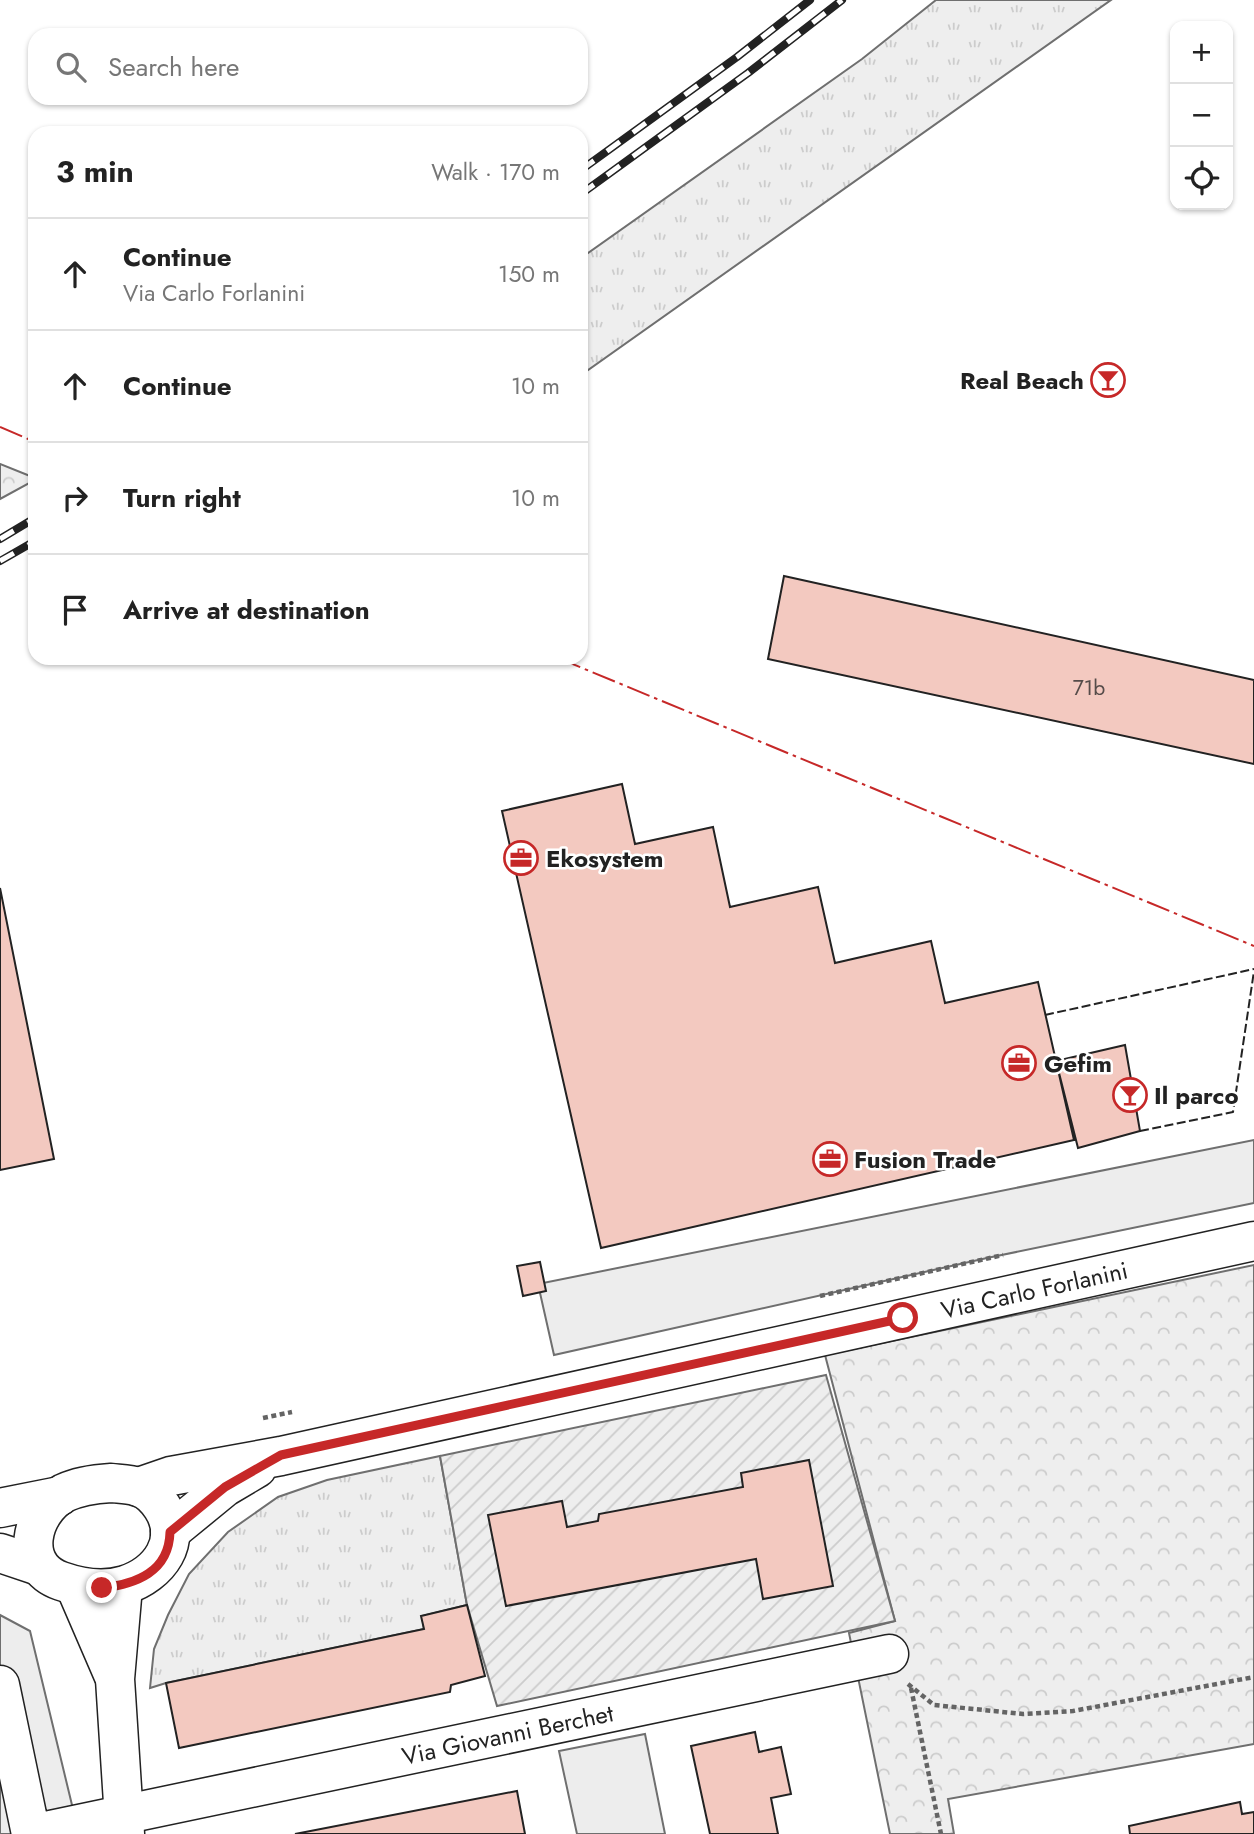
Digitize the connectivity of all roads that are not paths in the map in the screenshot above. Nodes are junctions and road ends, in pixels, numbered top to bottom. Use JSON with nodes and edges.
{"nodes":[{"id":1,"x":1254,"y":1241,"type":"edge"},
{"id":2,"x":281,"y":1455,"type":"junction"},
{"id":3,"x":139,"y":1487,"type":"junction"},
{"id":4,"x":60,"y":1496,"type":"junction"},
{"id":5,"x":0,"y":1508,"type":"edge"},
{"id":6,"x":170,"y":1532,"type":"junction"},
{"id":7,"x":0,"y":1553,"type":"edge"},
{"id":8,"x":39,"y":1566,"type":"junction"},
{"id":9,"x":75,"y":1586,"type":"junction"},
{"id":10,"x":123,"y":1586,"type":"junction"},
{"id":11,"x":889,"y":1654,"type":"road end"},
{"id":12,"x":115,"y":1679,"type":"junction"},
{"id":13,"x":0,"y":1685,"type":"edge"},
{"id":14,"x":125,"y":1824,"type":"edge"},
{"id":15,"x":31,"y":1834,"type":"edge"}],
"edges":[{"from":1,"to":2,"type":"street","name":"Via Carlo Forlanini"},
{"from":2,"to":3,"type":"street","name":"Via Carlo Forlanini"},
{"from":2,"to":6,"type":"street","name":"Via Carlo Forlanini"},
{"from":3,"to":4,"type":"street"},
{"from":3,"to":6,"type":"street"},
{"from":4,"to":5,"type":"street"},
{"from":4,"to":8,"type":"street"},
{"from":6,"to":10,"type":"street"},
{"from":7,"to":8,"type":"street"},
{"from":8,"to":9,"type":"street"},
{"from":9,"to":10,"type":"street"},
{"from":9,"to":12,"type":"street"},
{"from":10,"to":12,"type":"street"},
{"from":11,"to":14,"type":"street","name":"Via Giovanni Berchet"},
{"from":12,"to":14,"type":"street"},
{"from":13,"to":15,"type":"street"},
{"from":14,"to":15,"type":"street","name":"Via Giovanni Berchet"}]}
